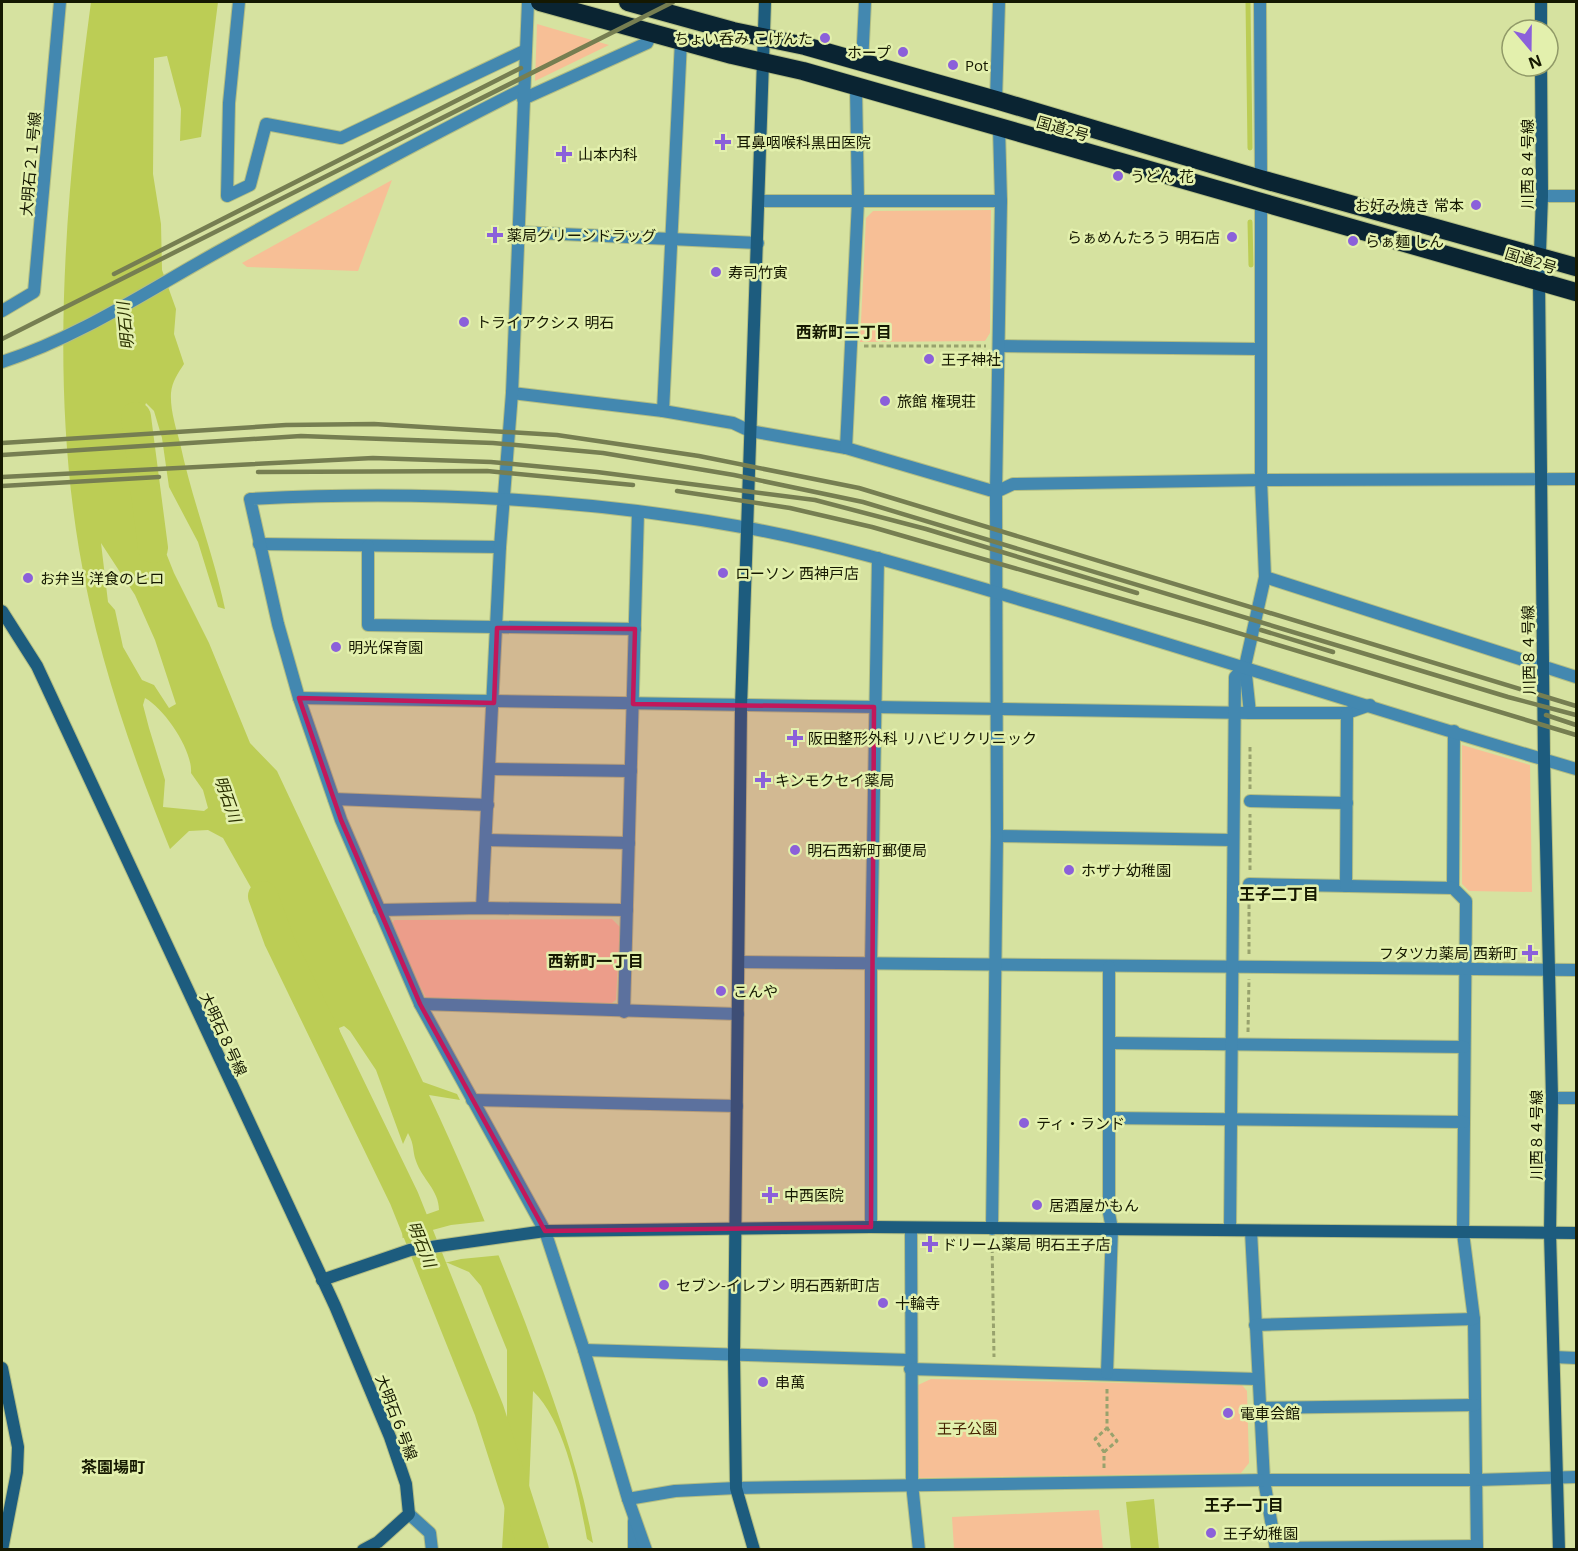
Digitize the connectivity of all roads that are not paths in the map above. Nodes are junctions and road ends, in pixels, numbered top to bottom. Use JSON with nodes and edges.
{"nodes":[{"id":1,"x":60,"y":2,"type":"edge"},
{"id":2,"x":239,"y":2,"type":"edge"},
{"id":3,"x":528,"y":2,"type":"edge"},
{"id":4,"x":540,"y":2,"type":"edge"},
{"id":5,"x":634,"y":2,"type":"edge"},
{"id":6,"x":765,"y":2,"type":"edge"},
{"id":7,"x":865,"y":2,"type":"edge"},
{"id":8,"x":999,"y":2,"type":"edge"},
{"id":9,"x":1260,"y":2,"type":"edge"},
{"id":10,"x":1541,"y":2,"type":"edge"},
{"id":11,"x":1541,"y":18,"type":"edge"},
{"id":12,"x":652,"y":33,"type":"junction"},
{"id":13,"x":764,"y":36,"type":"junction"},
{"id":14,"x":681,"y":41,"type":"junction"},
{"id":15,"x":526,"y":50,"type":"junction"},
{"id":16,"x":763,"y":61,"type":"junction"},
{"id":17,"x":862,"y":64,"type":"junction"},
{"id":18,"x":1541,"y":78,"type":"edge"},
{"id":19,"x":856,"y":88,"type":"junction"},
{"id":20,"x":523,"y":94,"type":"junction"},
{"id":21,"x":996,"y":100,"type":"junction"},
{"id":22,"x":999,"y":128,"type":"junction"},
{"id":23,"x":1261,"y":180,"type":"junction"},
{"id":24,"x":1542,"y":196,"type":"junction"},
{"id":25,"x":1576,"y":196,"type":"edge"},
{"id":26,"x":759,"y":201,"type":"junction"},
{"id":27,"x":858,"y":201,"type":"junction"},
{"id":28,"x":1001,"y":201,"type":"junction"},
{"id":29,"x":1262,"y":204,"type":"junction"},
{"id":30,"x":518,"y":232,"type":"junction"},
{"id":31,"x":673,"y":241,"type":"junction"},
{"id":32,"x":758,"y":243,"type":"junction"},
{"id":33,"x":1540,"y":257,"type":"junction"},
{"id":34,"x":1576,"y":267,"type":"edge"},
{"id":35,"x":1539,"y":281,"type":"junction"},
{"id":36,"x":1576,"y":292,"type":"edge"},
{"id":37,"x":2,"y":311,"type":"edge"},
{"id":38,"x":1000,"y":346,"type":"junction"},
{"id":39,"x":1260,"y":349,"type":"junction"},
{"id":40,"x":2,"y":362,"type":"edge"},
{"id":41,"x":512,"y":393,"type":"junction"},
{"id":42,"x":663,"y":411,"type":"junction"},
{"id":43,"x":750,"y":431,"type":"junction"},
{"id":44,"x":846,"y":448,"type":"junction"},
{"id":45,"x":1542,"y":479,"type":"junction"},
{"id":46,"x":1576,"y":479,"type":"edge"},
{"id":47,"x":1261,"y":480,"type":"junction"},
{"id":48,"x":996,"y":492,"type":"junction"},
{"id":49,"x":504,"y":499,"type":"junction"},
{"id":50,"x":638,"y":512,"type":"junction"},
{"id":51,"x":749,"y":528,"type":"junction"},
{"id":52,"x":259,"y":544,"type":"junction"},
{"id":53,"x":368,"y":546,"type":"junction"},
{"id":54,"x":500,"y":547,"type":"junction"},
{"id":55,"x":878,"y":558,"type":"junction"},
{"id":56,"x":1265,"y":577,"type":"junction"},
{"id":57,"x":996,"y":592,"type":"junction"},
{"id":58,"x":2,"y":611,"type":"edge"},
{"id":59,"x":497,"y":628,"type":"junction"},
{"id":60,"x":635,"y":629,"type":"junction"},
{"id":61,"x":1245,"y":666,"type":"junction"},
{"id":62,"x":1543,"y":667,"type":"junction"},
{"id":63,"x":1576,"y":677,"type":"edge"},
{"id":64,"x":299,"y":698,"type":"junction"},
{"id":65,"x":494,"y":703,"type":"junction"},
{"id":66,"x":633,"y":704,"type":"junction"},
{"id":67,"x":1370,"y":705,"type":"junction"},
{"id":68,"x":741,"y":707,"type":"junction"},
{"id":69,"x":874,"y":707,"type":"junction"},
{"id":70,"x":996,"y":709,"type":"junction"},
{"id":71,"x":1233,"y":713,"type":"junction"},
{"id":72,"x":1250,"y":713,"type":"junction"},
{"id":73,"x":1347,"y":713,"type":"junction"},
{"id":74,"x":1454,"y":730,"type":"junction"},
{"id":75,"x":1544,"y":759,"type":"junction"},
{"id":76,"x":490,"y":769,"type":"junction"},
{"id":77,"x":1576,"y":769,"type":"edge"},
{"id":78,"x":631,"y":771,"type":"junction"},
{"id":79,"x":334,"y":799,"type":"junction"},
{"id":80,"x":1250,"y":801,"type":"road end"},
{"id":81,"x":1347,"y":803,"type":"junction"},
{"id":82,"x":488,"y":804,"type":"junction"},
{"id":83,"x":997,"y":836,"type":"junction"},
{"id":84,"x":486,"y":840,"type":"junction"},
{"id":85,"x":1232,"y":840,"type":"junction"},
{"id":86,"x":629,"y":843,"type":"junction"},
{"id":87,"x":1250,"y":884,"type":"road end"},
{"id":88,"x":1346,"y":886,"type":"junction"},
{"id":89,"x":1453,"y":888,"type":"junction"},
{"id":90,"x":482,"y":908,"type":"junction"},
{"id":91,"x":379,"y":910,"type":"junction"},
{"id":92,"x":627,"y":910,"type":"junction"},
{"id":93,"x":739,"y":962,"type":"junction"},
{"id":94,"x":871,"y":964,"type":"junction"},
{"id":95,"x":995,"y":966,"type":"junction"},
{"id":96,"x":1109,"y":967,"type":"junction"},
{"id":97,"x":1232,"y":968,"type":"junction"},
{"id":98,"x":1467,"y":969,"type":"junction"},
{"id":99,"x":1549,"y":970,"type":"junction"},
{"id":100,"x":1576,"y":970,"type":"edge"},
{"id":101,"x":420,"y":1005,"type":"junction"},
{"id":102,"x":624,"y":1012,"type":"junction"},
{"id":103,"x":738,"y":1014,"type":"junction"},
{"id":104,"x":1109,"y":1043,"type":"junction"},
{"id":105,"x":1231,"y":1046,"type":"junction"},
{"id":106,"x":1464,"y":1047,"type":"junction"},
{"id":107,"x":1552,"y":1098,"type":"junction"},
{"id":108,"x":1576,"y":1098,"type":"edge"},
{"id":109,"x":472,"y":1100,"type":"junction"},
{"id":110,"x":736,"y":1106,"type":"junction"},
{"id":111,"x":1109,"y":1118,"type":"junction"},
{"id":112,"x":1230,"y":1118,"type":"junction"},
{"id":113,"x":1464,"y":1122,"type":"junction"},
{"id":114,"x":735,"y":1227,"type":"junction"},
{"id":115,"x":871,"y":1227,"type":"junction"},
{"id":116,"x":912,"y":1228,"type":"junction"},
{"id":117,"x":992,"y":1229,"type":"junction"},
{"id":118,"x":1112,"y":1229,"type":"junction"},
{"id":119,"x":1230,"y":1230,"type":"junction"},
{"id":120,"x":544,"y":1231,"type":"junction"},
{"id":121,"x":1251,"y":1232,"type":"junction"},
{"id":122,"x":1463,"y":1233,"type":"junction"},
{"id":123,"x":1550,"y":1233,"type":"junction"},
{"id":124,"x":1576,"y":1233,"type":"edge"},
{"id":125,"x":322,"y":1280,"type":"junction"},
{"id":126,"x":1474,"y":1319,"type":"junction"},
{"id":127,"x":1254,"y":1325,"type":"junction"},
{"id":128,"x":584,"y":1350,"type":"junction"},
{"id":129,"x":734,"y":1356,"type":"junction"},
{"id":130,"x":1554,"y":1357,"type":"junction"},
{"id":131,"x":1576,"y":1358,"type":"edge"},
{"id":132,"x":910,"y":1365,"type":"junction"},
{"id":133,"x":2,"y":1368,"type":"edge"},
{"id":134,"x":1107,"y":1373,"type":"junction"},
{"id":135,"x":1257,"y":1379,"type":"junction"},
{"id":136,"x":1475,"y":1405,"type":"junction"},
{"id":137,"x":1259,"y":1408,"type":"junction"},
{"id":138,"x":1576,"y":1477,"type":"edge"},
{"id":139,"x":1558,"y":1478,"type":"junction"},
{"id":140,"x":1264,"y":1480,"type":"junction"},
{"id":141,"x":1476,"y":1480,"type":"junction"},
{"id":142,"x":912,"y":1484,"type":"junction"},
{"id":143,"x":736,"y":1488,"type":"junction"},
{"id":144,"x":628,"y":1499,"type":"junction"},
{"id":145,"x":409,"y":1514,"type":"junction"},
{"id":146,"x":634,"y":1516,"type":"junction"},
{"id":147,"x":1477,"y":1548,"type":"edge"},
{"id":148,"x":1276,"y":1549,"type":"edge"},
{"id":149,"x":2,"y":1550,"type":"edge"},
{"id":150,"x":363,"y":1550,"type":"edge"},
{"id":151,"x":432,"y":1550,"type":"edge"},
{"id":152,"x":634,"y":1550,"type":"edge"},
{"id":153,"x":646,"y":1550,"type":"edge"},
{"id":154,"x":754,"y":1550,"type":"edge"},
{"id":155,"x":919,"y":1550,"type":"edge"},
{"id":156,"x":1559,"y":1550,"type":"edge"}],
"edges":[{"from":1,"to":37,"type":"street","name":"大明石２１号線"},
{"from":2,"to":15,"type":"street"},
{"from":3,"to":15,"type":"street"},
{"from":4,"to":12,"type":"highway","name":"国道2号"},
{"from":5,"to":13,"type":"highway","name":"国道2号"},
{"from":6,"to":13,"type":"street"},
{"from":7,"to":17,"type":"street"},
{"from":8,"to":21,"type":"street"},
{"from":9,"to":23,"type":"street"},
{"from":10,"to":11,"type":"street"},
{"from":12,"to":14,"type":"highway","name":"国道2号"},
{"from":12,"to":20,"type":"street"},
{"from":13,"to":16,"type":"street"},
{"from":13,"to":17,"type":"highway","name":"国道2号"},
{"from":14,"to":16,"type":"highway","name":"国道2号"},
{"from":14,"to":31,"type":"street"},
{"from":15,"to":20,"type":"street"},
{"from":16,"to":19,"type":"highway","name":"国道2号"},
{"from":16,"to":26,"type":"street"},
{"from":17,"to":21,"type":"highway","name":"国道2号"},
{"from":18,"to":24,"type":"street","name":"川西８４号線"},
{"from":19,"to":22,"type":"highway","name":"国道2号"},
{"from":19,"to":27,"type":"street"},
{"from":20,"to":30,"type":"street"},
{"from":20,"to":40,"type":"street"},
{"from":21,"to":23,"type":"highway","name":"国道2号"},
{"from":22,"to":28,"type":"street"},
{"from":22,"to":29,"type":"highway","name":"国道2号"},
{"from":23,"to":33,"type":"highway","name":"国道2号"},
{"from":24,"to":25,"type":"street"},
{"from":24,"to":33,"type":"street","name":"川西８４号線"},
{"from":26,"to":27,"type":"street"},
{"from":26,"to":32,"type":"street"},
{"from":27,"to":28,"type":"street"},
{"from":27,"to":44,"type":"street"},
{"from":28,"to":38,"type":"street"},
{"from":29,"to":35,"type":"highway","name":"国道2号"},
{"from":29,"to":39,"type":"street"},
{"from":30,"to":31,"type":"street"},
{"from":30,"to":41,"type":"street"},
{"from":31,"to":32,"type":"street"},
{"from":31,"to":42,"type":"street"},
{"from":32,"to":43,"type":"street"},
{"from":33,"to":34,"type":"highway","name":"国道2号"},
{"from":33,"to":35,"type":"street","name":"川西８４号線"},
{"from":35,"to":36,"type":"highway","name":"国道2号"},
{"from":35,"to":45,"type":"street","name":"川西８４号線"},
{"from":38,"to":39,"type":"street"},
{"from":38,"to":48,"type":"street"},
{"from":39,"to":47,"type":"street"},
{"from":41,"to":42,"type":"street"},
{"from":41,"to":49,"type":"street"},
{"from":42,"to":43,"type":"street"},
{"from":43,"to":44,"type":"street"},
{"from":43,"to":51,"type":"street"},
{"from":44,"to":48,"type":"street"},
{"from":45,"to":46,"type":"street"},
{"from":45,"to":47,"type":"street"},
{"from":45,"to":62,"type":"street","name":"川西８４号線"},
{"from":47,"to":48,"type":"street"},
{"from":47,"to":56,"type":"street"},
{"from":48,"to":57,"type":"street"},
{"from":49,"to":50,"type":"street"},
{"from":49,"to":52,"type":"street"},
{"from":49,"to":54,"type":"street"},
{"from":50,"to":51,"type":"street"},
{"from":50,"to":60,"type":"street"},
{"from":51,"to":55,"type":"street"},
{"from":51,"to":68,"type":"street"},
{"from":52,"to":53,"type":"street"},
{"from":52,"to":64,"type":"street"},
{"from":53,"to":54,"type":"street"},
{"from":53,"to":59,"type":"street"},
{"from":54,"to":59,"type":"street"},
{"from":55,"to":57,"type":"street"},
{"from":55,"to":69,"type":"street"},
{"from":56,"to":61,"type":"street"},
{"from":56,"to":62,"type":"street"},
{"from":57,"to":61,"type":"street"},
{"from":57,"to":70,"type":"street"},
{"from":58,"to":125,"type":"street","name":"大明石８号線"},
{"from":59,"to":60,"type":"street"},
{"from":59,"to":65,"type":"street"},
{"from":60,"to":66,"type":"street"},
{"from":61,"to":67,"type":"street"},
{"from":61,"to":71,"type":"street"},
{"from":61,"to":72,"type":"street"},
{"from":62,"to":63,"type":"street"},
{"from":62,"to":75,"type":"street","name":"川西８４号線"},
{"from":64,"to":65,"type":"street"},
{"from":64,"to":79,"type":"street"},
{"from":65,"to":66,"type":"street"},
{"from":65,"to":76,"type":"street"},
{"from":66,"to":68,"type":"street"},
{"from":66,"to":78,"type":"street"},
{"from":67,"to":73,"type":"street"},
{"from":67,"to":74,"type":"street"},
{"from":68,"to":69,"type":"street"},
{"from":68,"to":93,"type":"street"},
{"from":69,"to":70,"type":"street"},
{"from":69,"to":94,"type":"street"},
{"from":70,"to":71,"type":"street"},
{"from":70,"to":83,"type":"street"},
{"from":71,"to":72,"type":"street"},
{"from":71,"to":85,"type":"street"},
{"from":72,"to":73,"type":"street"},
{"from":73,"to":81,"type":"street"},
{"from":74,"to":75,"type":"street"},
{"from":74,"to":89,"type":"street"},
{"from":75,"to":77,"type":"street"},
{"from":75,"to":99,"type":"street","name":"川西８４号線"},
{"from":76,"to":78,"type":"street"},
{"from":76,"to":82,"type":"street"},
{"from":78,"to":86,"type":"street"},
{"from":79,"to":82,"type":"street"},
{"from":79,"to":91,"type":"street"},
{"from":80,"to":81,"type":"street"},
{"from":81,"to":88,"type":"street"},
{"from":82,"to":84,"type":"street"},
{"from":83,"to":85,"type":"street"},
{"from":83,"to":95,"type":"street"},
{"from":84,"to":86,"type":"street"},
{"from":84,"to":90,"type":"street"},
{"from":85,"to":97,"type":"street"},
{"from":86,"to":92,"type":"street"},
{"from":87,"to":88,"type":"street"},
{"from":88,"to":89,"type":"street"},
{"from":89,"to":98,"type":"street"},
{"from":90,"to":91,"type":"street"},
{"from":90,"to":92,"type":"street"},
{"from":91,"to":101,"type":"street"},
{"from":92,"to":102,"type":"street"},
{"from":93,"to":94,"type":"street"},
{"from":93,"to":103,"type":"street"},
{"from":94,"to":95,"type":"street"},
{"from":94,"to":115,"type":"street"},
{"from":95,"to":96,"type":"street"},
{"from":95,"to":117,"type":"street"},
{"from":96,"to":97,"type":"street"},
{"from":96,"to":104,"type":"street"},
{"from":97,"to":98,"type":"street"},
{"from":97,"to":105,"type":"street"},
{"from":98,"to":99,"type":"street"},
{"from":98,"to":106,"type":"street"},
{"from":99,"to":100,"type":"street"},
{"from":99,"to":107,"type":"street","name":"川西８４号線"},
{"from":101,"to":102,"type":"street"},
{"from":101,"to":109,"type":"street"},
{"from":102,"to":103,"type":"street"},
{"from":103,"to":110,"type":"street"},
{"from":104,"to":105,"type":"street"},
{"from":104,"to":111,"type":"street"},
{"from":105,"to":106,"type":"street"},
{"from":105,"to":112,"type":"street"},
{"from":106,"to":113,"type":"street"},
{"from":107,"to":108,"type":"street"},
{"from":107,"to":123,"type":"street","name":"川西８４号線"},
{"from":109,"to":110,"type":"street"},
{"from":109,"to":120,"type":"street"},
{"from":110,"to":114,"type":"street"},
{"from":111,"to":112,"type":"street"},
{"from":111,"to":118,"type":"street"},
{"from":112,"to":113,"type":"street"},
{"from":112,"to":119,"type":"street"},
{"from":113,"to":122,"type":"street"},
{"from":114,"to":115,"type":"street"},
{"from":114,"to":120,"type":"street"},
{"from":114,"to":129,"type":"street"},
{"from":115,"to":116,"type":"street"},
{"from":116,"to":117,"type":"street"},
{"from":116,"to":132,"type":"street"},
{"from":117,"to":118,"type":"street"},
{"from":118,"to":119,"type":"street"},
{"from":118,"to":134,"type":"street"},
{"from":119,"to":121,"type":"street"},
{"from":120,"to":125,"type":"street"},
{"from":120,"to":128,"type":"street"},
{"from":121,"to":122,"type":"street"},
{"from":121,"to":127,"type":"street"},
{"from":122,"to":123,"type":"street"},
{"from":122,"to":126,"type":"street"},
{"from":123,"to":124,"type":"street"},
{"from":123,"to":130,"type":"street","name":"川西８４号線"},
{"from":125,"to":145,"type":"street","name":"大明石６号線"},
{"from":126,"to":127,"type":"street"},
{"from":126,"to":136,"type":"street"},
{"from":127,"to":135,"type":"street"},
{"from":128,"to":129,"type":"street"},
{"from":128,"to":144,"type":"street"},
{"from":129,"to":132,"type":"street"},
{"from":129,"to":143,"type":"street"},
{"from":130,"to":131,"type":"street"},
{"from":130,"to":139,"type":"street","name":"川西８４号線"},
{"from":132,"to":134,"type":"street"},
{"from":132,"to":142,"type":"street"},
{"from":133,"to":149,"type":"street"},
{"from":134,"to":135,"type":"street"},
{"from":135,"to":137,"type":"street"},
{"from":136,"to":137,"type":"street"},
{"from":136,"to":141,"type":"street"},
{"from":137,"to":140,"type":"street"},
{"from":138,"to":139,"type":"street"},
{"from":139,"to":141,"type":"street"},
{"from":139,"to":156,"type":"street","name":"川西８４号線"},
{"from":140,"to":141,"type":"street"},
{"from":140,"to":142,"type":"street"},
{"from":140,"to":148,"type":"street"},
{"from":141,"to":147,"type":"street"},
{"from":142,"to":143,"type":"street"},
{"from":142,"to":155,"type":"street"},
{"from":143,"to":144,"type":"street"},
{"from":143,"to":154,"type":"street"},
{"from":144,"to":146,"type":"street"},
{"from":145,"to":150,"type":"street"},
{"from":145,"to":151,"type":"street"},
{"from":146,"to":152,"type":"street"},
{"from":146,"to":153,"type":"street"},
{"from":147,"to":148,"type":"street"}]}
